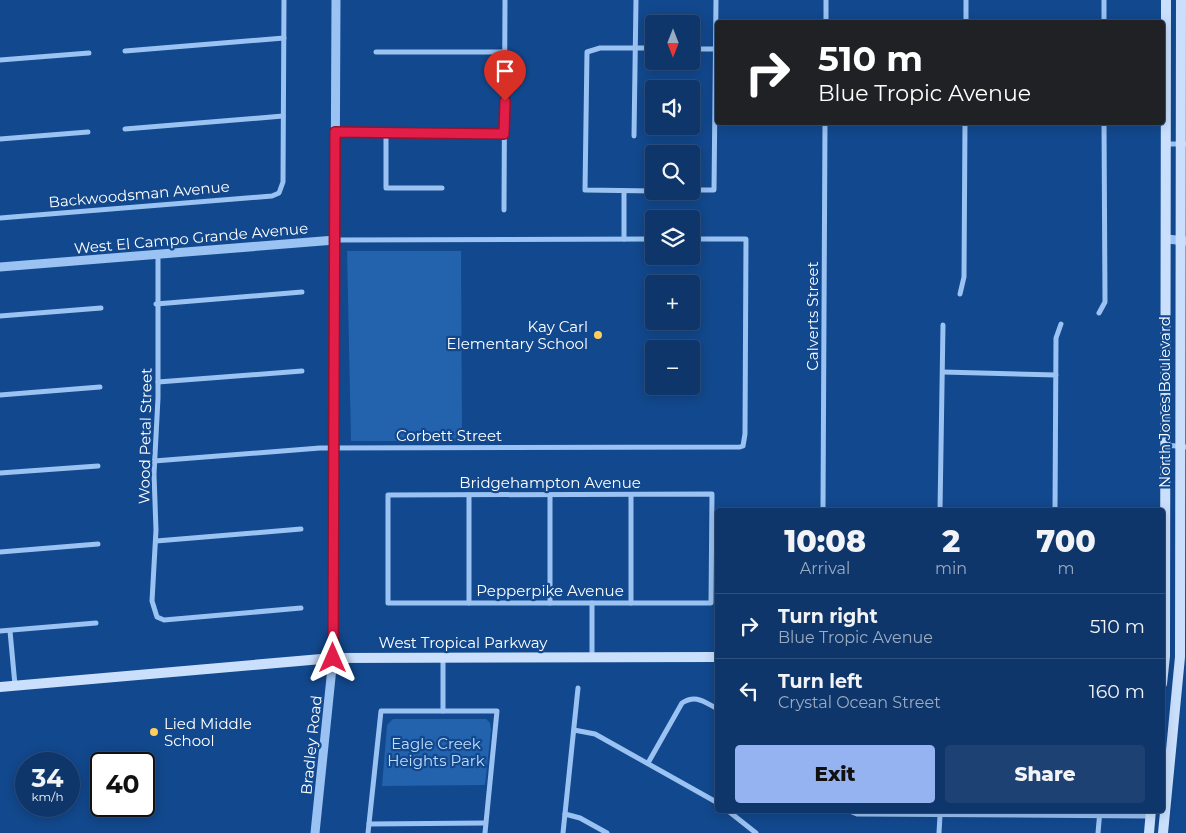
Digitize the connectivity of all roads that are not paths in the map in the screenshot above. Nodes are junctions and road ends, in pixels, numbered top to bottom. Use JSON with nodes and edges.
{"nodes":[{"id":1,"x":284,"y":0,"type":"edge"},
{"id":2,"x":336,"y":0,"type":"edge"},
{"id":3,"x":505,"y":0,"type":"edge"},
{"id":4,"x":636,"y":0,"type":"edge"},
{"id":5,"x":716,"y":0,"type":"edge"},
{"id":6,"x":826,"y":0,"type":"edge"},
{"id":7,"x":966,"y":0,"type":"edge"},
{"id":8,"x":1104,"y":0,"type":"edge"},
{"id":9,"x":1166,"y":0,"type":"edge"},
{"id":10,"x":1181,"y":0,"type":"edge"},
{"id":11,"x":716,"y":20,"type":"edge"},
{"id":12,"x":826,"y":20,"type":"edge"},
{"id":13,"x":966,"y":20,"type":"edge"},
{"id":14,"x":1104,"y":20,"type":"edge"},
{"id":15,"x":284,"y":38,"type":"junction"},
{"id":16,"x":636,"y":48,"type":"junction"},
{"id":17,"x":645,"y":48,"type":"edge"},
{"id":18,"x":700,"y":49,"type":"edge"},
{"id":19,"x":715,"y":49,"type":"edge"},
{"id":20,"x":125,"y":51,"type":"dead end"},
{"id":21,"x":376,"y":52,"type":"dead end"},
{"id":22,"x":505,"y":52,"type":"junction"},
{"id":23,"x":89,"y":53,"type":"dead end"},
{"id":24,"x":0,"y":60,"type":"edge"},
{"id":25,"x":284,"y":116,"type":"junction"},
{"id":26,"x":715,"y":120,"type":"edge"},
{"id":27,"x":826,"y":125,"type":"edge"},
{"id":28,"x":965,"y":125,"type":"edge"},
{"id":29,"x":1104,"y":125,"type":"edge"},
{"id":30,"x":125,"y":129,"type":"dead end"},
{"id":31,"x":88,"y":132,"type":"dead end"},
{"id":32,"x":335,"y":132,"type":"junction"},
{"id":33,"x":386,"y":134,"type":"junction"},
{"id":34,"x":504,"y":134,"type":"junction"},
{"id":35,"x":634,"y":136,"type":"dead end"},
{"id":36,"x":0,"y":139,"type":"edge"},
{"id":37,"x":1167,"y":144,"type":"junction"},
{"id":38,"x":1183,"y":144,"type":"edge"},
{"id":39,"x":442,"y":188,"type":"dead end"},
{"id":40,"x":700,"y":190,"type":"edge"},
{"id":41,"x":624,"y":191,"type":"junction"},
{"id":42,"x":645,"y":191,"type":"edge"},
{"id":43,"x":504,"y":210,"type":"dead end"},
{"id":44,"x":0,"y":218,"type":"edge"},
{"id":45,"x":624,"y":239,"type":"junction"},
{"id":46,"x":645,"y":239,"type":"edge"},
{"id":47,"x":700,"y":239,"type":"edge"},
{"id":48,"x":1167,"y":239,"type":"junction"},
{"id":49,"x":335,"y":240,"type":"junction"},
{"id":50,"x":1183,"y":240,"type":"edge"},
{"id":51,"x":158,"y":254,"type":"junction"},
{"id":52,"x":0,"y":267,"type":"edge"},
{"id":53,"x":302,"y":292,"type":"dead end"},
{"id":54,"x":960,"y":294,"type":"dead end"},
{"id":55,"x":156,"y":304,"type":"junction"},
{"id":56,"x":101,"y":308,"type":"dead end"},
{"id":57,"x":1099,"y":313,"type":"dead end"},
{"id":58,"x":0,"y":316,"type":"edge"},
{"id":59,"x":1061,"y":324,"type":"dead end"},
{"id":60,"x":943,"y":325,"type":"dead end"},
{"id":61,"x":302,"y":371,"type":"dead end"},
{"id":62,"x":943,"y":372,"type":"junction"},
{"id":63,"x":1056,"y":375,"type":"junction"},
{"id":64,"x":158,"y":382,"type":"junction"},
{"id":65,"x":100,"y":386,"type":"dead end"},
{"id":66,"x":0,"y":395,"type":"edge"},
{"id":67,"x":1166,"y":445,"type":"junction"},
{"id":68,"x":1182,"y":447,"type":"edge"},
{"id":69,"x":334,"y":448,"type":"junction"},
{"id":70,"x":154,"y":462,"type":"junction"},
{"id":71,"x":98,"y":466,"type":"dead end"},
{"id":72,"x":0,"y":473,"type":"edge"},
{"id":73,"x":469,"y":495,"type":"junction"},
{"id":74,"x":550,"y":495,"type":"junction"},
{"id":75,"x":631,"y":495,"type":"junction"},
{"id":76,"x":823,"y":508,"type":"edge"},
{"id":77,"x":940,"y":508,"type":"edge"},
{"id":78,"x":1055,"y":508,"type":"edge"},
{"id":79,"x":301,"y":529,"type":"dead end"},
{"id":80,"x":156,"y":541,"type":"junction"},
{"id":81,"x":98,"y":544,"type":"dead end"},
{"id":82,"x":1165,"y":550,"type":"edge"},
{"id":83,"x":0,"y":552,"type":"edge"},
{"id":84,"x":388,"y":603,"type":"joint"},
{"id":85,"x":469,"y":603,"type":"junction"},
{"id":86,"x":550,"y":603,"type":"junction"},
{"id":87,"x":592,"y":603,"type":"junction"},
{"id":88,"x":630,"y":603,"type":"junction"},
{"id":89,"x":711,"y":603,"type":"joint"},
{"id":90,"x":301,"y":608,"type":"dead end"},
{"id":91,"x":96,"y":623,"type":"dead end"},
{"id":92,"x":10,"y":630,"type":"junction"},
{"id":93,"x":0,"y":631,"type":"edge"},
{"id":94,"x":1165,"y":656,"type":"edge"},
{"id":95,"x":443,"y":657,"type":"junction"},
{"id":96,"x":592,"y":657,"type":"junction"},
{"id":97,"x":715,"y":657,"type":"edge"},
{"id":98,"x":1183,"y":657,"type":"edge"},
{"id":99,"x":333,"y":658,"type":"junction"},
{"id":100,"x":15,"y":685,"type":"junction"},
{"id":101,"x":0,"y":687,"type":"edge"},
{"id":102,"x":578,"y":688,"type":"dead end"},
{"id":103,"x":715,"y":707,"type":"edge"},
{"id":104,"x":443,"y":711,"type":"junction"},
{"id":105,"x":574,"y":730,"type":"junction"},
{"id":106,"x":648,"y":763,"type":"junction"},
{"id":107,"x":715,"y":801,"type":"edge"},
{"id":108,"x":731,"y":813,"type":"edge"},
{"id":109,"x":854,"y":813,"type":"edge"},
{"id":110,"x":876,"y":813,"type":"edge"},
{"id":111,"x":910,"y":813,"type":"edge"},
{"id":112,"x":1047,"y":813,"type":"edge"},
{"id":113,"x":1100,"y":813,"type":"edge"},
{"id":114,"x":1151,"y":813,"type":"edge"},
{"id":115,"x":565,"y":814,"type":"junction"},
{"id":116,"x":940,"y":815,"type":"junction"},
{"id":117,"x":369,"y":824,"type":"junction"},
{"id":118,"x":486,"y":824,"type":"junction"},
{"id":119,"x":315,"y":833,"type":"edge"},
{"id":120,"x":368,"y":833,"type":"edge"},
{"id":121,"x":484,"y":833,"type":"edge"},
{"id":122,"x":563,"y":833,"type":"edge"},
{"id":123,"x":607,"y":833,"type":"edge"},
{"id":124,"x":756,"y":833,"type":"edge"},
{"id":125,"x":939,"y":833,"type":"edge"},
{"id":126,"x":1098,"y":833,"type":"edge"},
{"id":127,"x":1148,"y":833,"type":"edge"},
{"id":128,"x":1163,"y":833,"type":"edge"}],
"edges":[{"from":1,"to":15,"type":"street"},
{"from":2,"to":32,"type":"street","name":"Bradley Road"},
{"from":3,"to":22,"type":"street"},
{"from":4,"to":16,"type":"street"},
{"from":5,"to":11,"type":"street"},
{"from":6,"to":12,"type":"street"},
{"from":7,"to":13,"type":"street"},
{"from":8,"to":14,"type":"street"},
{"from":9,"to":37,"type":"main road","name":"North Jones Boulevard"},
{"from":10,"to":38,"type":"main road","name":"North Jones Boulevard"},
{"from":15,"to":20,"type":"street"},
{"from":15,"to":25,"type":"street"},
{"from":16,"to":17,"type":"street"},
{"from":16,"to":35,"type":"street"},
{"from":16,"to":41,"type":"street"},
{"from":18,"to":19,"type":"street"},
{"from":21,"to":22,"type":"street"},
{"from":22,"to":34,"type":"street"},
{"from":23,"to":24,"type":"street"},
{"from":25,"to":30,"type":"street"},
{"from":25,"to":44,"type":"street","name":"Backwoodsman Avenue"},
{"from":26,"to":40,"type":"street"},
{"from":27,"to":76,"type":"street","name":"Calverts Street"},
{"from":28,"to":54,"type":"street"},
{"from":29,"to":57,"type":"street"},
{"from":31,"to":36,"type":"street"},
{"from":32,"to":33,"type":"street"},
{"from":32,"to":49,"type":"street","name":"Bradley Road"},
{"from":33,"to":34,"type":"street"},
{"from":33,"to":39,"type":"street"},
{"from":34,"to":43,"type":"street"},
{"from":37,"to":38,"type":"street"},
{"from":37,"to":48,"type":"main road","name":"North Jones Boulevard"},
{"from":38,"to":50,"type":"main road","name":"North Jones Boulevard"},
{"from":41,"to":42,"type":"street"},
{"from":41,"to":45,"type":"street"},
{"from":45,"to":46,"type":"street","name":"West El Campo Grande Avenue"},
{"from":45,"to":49,"type":"street","name":"West El Campo Grande Avenue"},
{"from":47,"to":69,"type":"street","name":"Corbett Street"},
{"from":48,"to":50,"type":"street"},
{"from":48,"to":67,"type":"main road","name":"North Jones Boulevard"},
{"from":49,"to":51,"type":"street","name":"West El Campo Grande Avenue"},
{"from":49,"to":69,"type":"street","name":"Bradley Road"},
{"from":50,"to":68,"type":"main road","name":"North Jones Boulevard"},
{"from":51,"to":52,"type":"street","name":"West El Campo Grande Avenue"},
{"from":51,"to":55,"type":"street","name":"Wood Petal Street"},
{"from":53,"to":55,"type":"street"},
{"from":55,"to":64,"type":"street","name":"Wood Petal Street"},
{"from":56,"to":58,"type":"street"},
{"from":59,"to":63,"type":"street"},
{"from":60,"to":62,"type":"street"},
{"from":61,"to":64,"type":"street"},
{"from":62,"to":63,"type":"street"},
{"from":62,"to":77,"type":"street"},
{"from":63,"to":78,"type":"street"},
{"from":64,"to":70,"type":"street","name":"Wood Petal Street"},
{"from":65,"to":66,"type":"street"},
{"from":67,"to":68,"type":"street"},
{"from":67,"to":82,"type":"main road","name":"North Jones Boulevard"},
{"from":68,"to":98,"type":"main road","name":"North Jones Boulevard"},
{"from":69,"to":70,"type":"street","name":"Corbett Street"},
{"from":69,"to":99,"type":"street","name":"Bradley Road"},
{"from":70,"to":80,"type":"street","name":"Wood Petal Street"},
{"from":71,"to":72,"type":"street"},
{"from":73,"to":74,"type":"street","name":"Bridgehampton Avenue"},
{"from":73,"to":84,"type":"street","name":"Bridgehampton Avenue"},
{"from":73,"to":85,"type":"street"},
{"from":74,"to":75,"type":"street","name":"Bridgehampton Avenue"},
{"from":74,"to":86,"type":"street"},
{"from":75,"to":88,"type":"street"},
{"from":75,"to":89,"type":"street","name":"Bridgehampton Avenue"},
{"from":79,"to":80,"type":"street"},
{"from":80,"to":90,"type":"street","name":"Wood Petal Street"},
{"from":81,"to":83,"type":"street"},
{"from":84,"to":85,"type":"street","name":"Pepperpike Avenue"},
{"from":85,"to":86,"type":"street","name":"Pepperpike Avenue"},
{"from":86,"to":87,"type":"street","name":"Pepperpike Avenue"},
{"from":87,"to":88,"type":"street","name":"Pepperpike Avenue"},
{"from":87,"to":96,"type":"street"},
{"from":88,"to":89,"type":"street","name":"Pepperpike Avenue"},
{"from":91,"to":92,"type":"street"},
{"from":92,"to":93,"type":"street"},
{"from":92,"to":100,"type":"street"},
{"from":94,"to":98,"type":"main road"},
{"from":95,"to":96,"type":"main road","name":"West Tropical Parkway"},
{"from":95,"to":99,"type":"main road","name":"West Tropical Parkway"},
{"from":95,"to":104,"type":"street"},
{"from":96,"to":97,"type":"main road","name":"West Tropical Parkway"},
{"from":98,"to":128,"type":"main road","name":"North Jones Boulevard"},
{"from":99,"to":100,"type":"main road","name":"West Tropical Parkway"},
{"from":99,"to":119,"type":"street","name":"Bradley Road"},
{"from":100,"to":101,"type":"main road","name":"West Tropical Parkway"},
{"from":102,"to":105,"type":"street"},
{"from":103,"to":106,"type":"street"},
{"from":104,"to":117,"type":"street"},
{"from":104,"to":118,"type":"street"},
{"from":105,"to":106,"type":"street"},
{"from":105,"to":115,"type":"street"},
{"from":106,"to":107,"type":"street"},
{"from":108,"to":124,"type":"street"},
{"from":109,"to":110,"type":"street"},
{"from":111,"to":116,"type":"street"},
{"from":112,"to":116,"type":"street"},
{"from":113,"to":126,"type":"street"},
{"from":114,"to":127,"type":"main road"},
{"from":115,"to":122,"type":"street"},
{"from":115,"to":123,"type":"street"},
{"from":116,"to":125,"type":"street"},
{"from":117,"to":118,"type":"street"},
{"from":117,"to":120,"type":"street"},
{"from":118,"to":121,"type":"street"}]}
